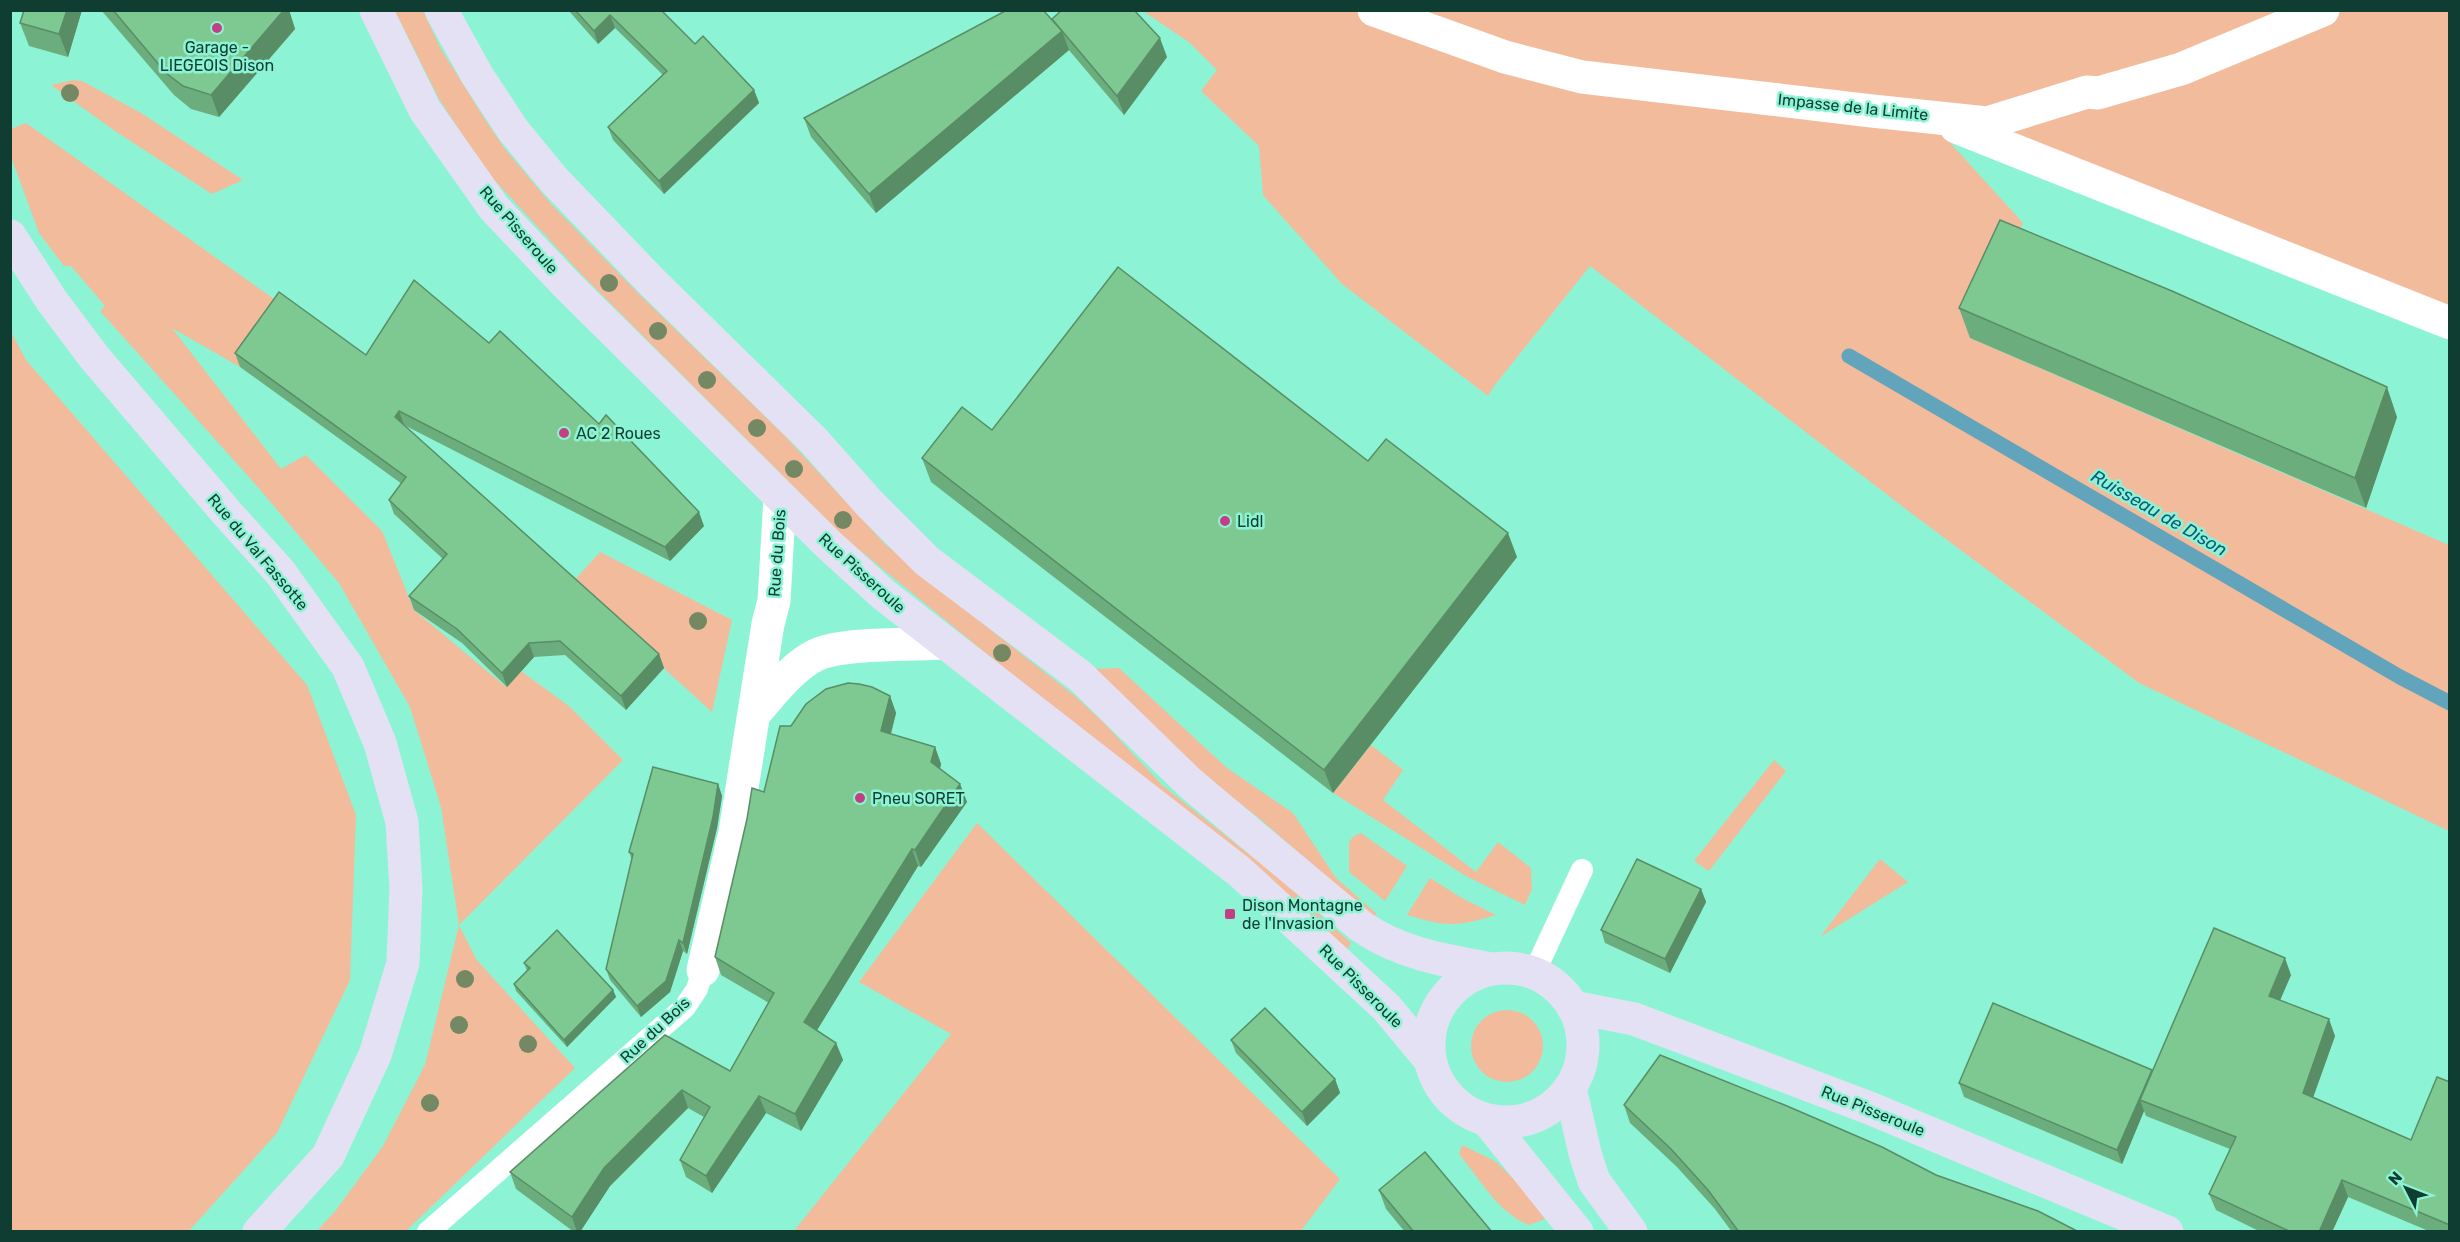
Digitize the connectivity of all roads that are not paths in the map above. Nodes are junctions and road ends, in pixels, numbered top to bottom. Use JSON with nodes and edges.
{"nodes":[{"id":1,"x":376,"y":10,"type":"edge"},
{"id":2,"x":441,"y":10,"type":"edge"},
{"id":3,"x":1374,"y":10,"type":"edge"},
{"id":4,"x":2323,"y":10,"type":"edge"},
{"id":5,"x":1924,"y":114,"type":"junction"},
{"id":6,"x":10,"y":237,"type":"edge"},
{"id":7,"x":2450,"y":323,"type":"edge"},
{"id":8,"x":780,"y":497,"type":"junction"},
{"id":9,"x":945,"y":644,"type":"junction"},
{"id":10,"x":754,"y":714,"type":"junction"},
{"id":11,"x":1582,"y":870,"type":"dead end"},
{"id":12,"x":1492,"y":969,"type":"junction"},
{"id":13,"x":703,"y":970,"type":"joint"},
{"id":14,"x":1534,"y":973,"type":"junction"},
{"id":15,"x":1573,"y":1007,"type":"junction"},
{"id":16,"x":1430,"y":1060,"type":"junction"},
{"id":17,"x":1570,"y":1088,"type":"junction"},
{"id":18,"x":1487,"y":1120,"type":"junction"},
{"id":19,"x":259,"y":1232,"type":"edge"},
{"id":20,"x":428,"y":1232,"type":"edge"},
{"id":21,"x":1577,"y":1232,"type":"edge"},
{"id":22,"x":1631,"y":1232,"type":"edge"},
{"id":23,"x":2167,"y":1232,"type":"edge"}],
"edges":[{"from":1,"to":8,"type":"main road","name":"Rue Pisseroule"},
{"from":2,"to":12,"type":"main road"},
{"from":3,"to":5,"type":"street","name":"Impasse de la Limite"},
{"from":4,"to":5,"type":"street","name":"Impasse de la Limite"},
{"from":5,"to":7,"type":"street"},
{"from":6,"to":19,"type":"main road","name":"Rue du Val Fassotte"},
{"from":8,"to":9,"type":"main road","name":"Rue Pisseroule"},
{"from":8,"to":10,"type":"street","name":"Rue du Bois"},
{"from":9,"to":10,"type":"street"},
{"from":9,"to":16,"type":"main road","name":"Rue Pisseroule"},
{"from":10,"to":13,"type":"street","name":"Rue du Bois"},
{"from":11,"to":14,"type":"lane"},
{"from":12,"to":14,"type":"main road"},
{"from":12,"to":16,"type":"main road"},
{"from":13,"to":20,"type":"lane","name":"Rue du Bois"},
{"from":14,"to":15,"type":"main road"},
{"from":15,"to":17,"type":"main road"},
{"from":15,"to":23,"type":"main road","name":"Rue Pisseroule"},
{"from":16,"to":18,"type":"main road"},
{"from":17,"to":18,"type":"main road"},
{"from":17,"to":22,"type":"main road"},
{"from":18,"to":21,"type":"main road"}]}
